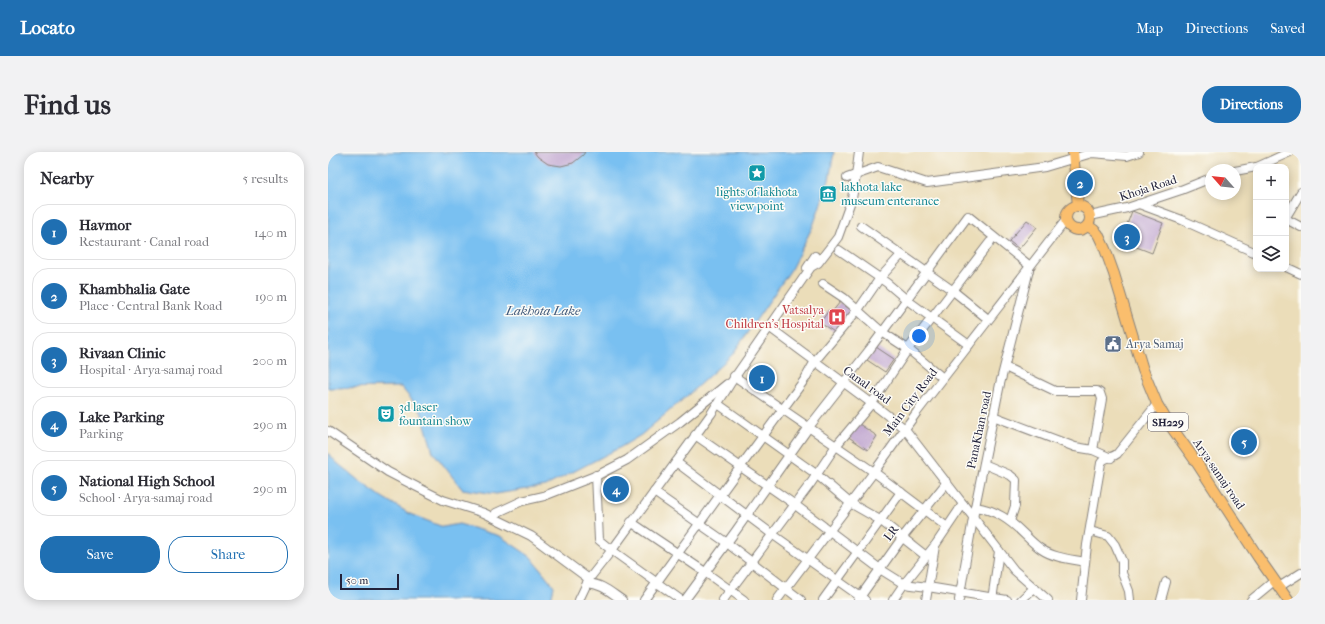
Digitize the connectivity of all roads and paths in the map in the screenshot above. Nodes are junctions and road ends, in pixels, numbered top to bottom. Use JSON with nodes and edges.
{"nodes":[{"id":1,"x":858,"y":152,"type":"edge"},
{"id":2,"x":1139,"y":152,"type":"edge"},
{"id":3,"x":1290,"y":152,"type":"edge"},
{"id":4,"x":1073,"y":155,"type":"edge"},
{"id":5,"x":1264,"y":164,"type":"edge"},
{"id":6,"x":1253,"y":168,"type":"edge"},
{"id":7,"x":1241,"y":170,"type":"edge"},
{"id":8,"x":856,"y":174,"type":"junction"},
{"id":9,"x":847,"y":178,"type":"dead end"},
{"id":10,"x":1205,"y":180,"type":"edge"},
{"id":11,"x":1301,"y":192,"type":"edge"},
{"id":12,"x":1139,"y":204,"type":"junction"},
{"id":13,"x":1078,"y":206,"type":"junction"},
{"id":14,"x":1289,"y":213,"type":"edge"},
{"id":15,"x":1066,"y":220,"type":"junction"},
{"id":16,"x":1289,"y":220,"type":"edge"},
{"id":17,"x":1089,"y":221,"type":"junction"},
{"id":18,"x":861,"y":226,"type":"dead end"},
{"id":19,"x":1301,"y":226,"type":"edge"},
{"id":20,"x":990,"y":242,"type":"dead end"},
{"id":21,"x":839,"y":250,"type":"dead end"},
{"id":22,"x":1253,"y":252,"type":"edge"},
{"id":23,"x":901,"y":255,"type":"junction"},
{"id":24,"x":815,"y":256,"type":"dead end"},
{"id":25,"x":1030,"y":266,"type":"junction"},
{"id":26,"x":1289,"y":268,"type":"edge"},
{"id":27,"x":927,"y":273,"type":"junction"},
{"id":28,"x":1301,"y":274,"type":"edge"},
{"id":29,"x":880,"y":278,"type":"junction"},
{"id":30,"x":823,"y":284,"type":"dead end"},
{"id":31,"x":952,"y":290,"type":"junction"},
{"id":32,"x":906,"y":300,"type":"junction"},
{"id":33,"x":857,"y":310,"type":"junction"},
{"id":34,"x":932,"y":318,"type":"junction"},
{"id":35,"x":988,"y":319,"type":"junction"},
{"id":36,"x":769,"y":327,"type":"junction"},
{"id":37,"x":882,"y":332,"type":"junction"},
{"id":38,"x":968,"y":345,"type":"junction"},
{"id":39,"x":908,"y":349,"type":"junction"},
{"id":40,"x":815,"y":361,"type":"junction"},
{"id":41,"x":1005,"y":367,"type":"junction"},
{"id":42,"x":735,"y":376,"type":"junction"},
{"id":43,"x":943,"y":378,"type":"junction"},
{"id":44,"x":844,"y":383,"type":"junction"},
{"id":45,"x":872,"y":403,"type":"junction"},
{"id":46,"x":718,"y":404,"type":"junction"},
{"id":47,"x":1157,"y":404,"type":"junction"},
{"id":48,"x":783,"y":409,"type":"junction"},
{"id":49,"x":993,"y":416,"type":"junction"},
{"id":50,"x":809,"y":427,"type":"junction"},
{"id":51,"x":905,"y":429,"type":"junction"},
{"id":52,"x":328,"y":431,"type":"edge"},
{"id":53,"x":695,"y":435,"type":"junction"},
{"id":54,"x":763,"y":436,"type":"junction"},
{"id":55,"x":836,"y":447,"type":"junction"},
{"id":56,"x":1093,"y":450,"type":"junction"},
{"id":57,"x":789,"y":455,"type":"junction"},
{"id":58,"x":1111,"y":458,"type":"junction"},
{"id":59,"x":676,"y":462,"type":"junction"},
{"id":60,"x":984,"y":464,"type":"junction"},
{"id":61,"x":741,"y":466,"type":"junction"},
{"id":62,"x":874,"y":472,"type":"junction"},
{"id":63,"x":816,"y":474,"type":"junction"},
{"id":64,"x":596,"y":475,"type":"junction"},
{"id":65,"x":947,"y":482,"type":"junction"},
{"id":66,"x":768,"y":485,"type":"junction"},
{"id":67,"x":654,"y":492,"type":"junction"},
{"id":68,"x":901,"y":492,"type":"junction"},
{"id":69,"x":719,"y":495,"type":"junction"},
{"id":70,"x":794,"y":504,"type":"junction"},
{"id":71,"x":850,"y":504,"type":"junction"},
{"id":72,"x":963,"y":504,"type":"junction"},
{"id":73,"x":975,"y":507,"type":"junction"},
{"id":74,"x":925,"y":510,"type":"junction"},
{"id":75,"x":496,"y":513,"type":"dead end"},
{"id":76,"x":746,"y":515,"type":"junction"},
{"id":77,"x":973,"y":518,"type":"junction"},
{"id":78,"x":880,"y":520,"type":"junction"},
{"id":79,"x":1010,"y":521,"type":"junction"},
{"id":80,"x":631,"y":522,"type":"junction"},
{"id":81,"x":699,"y":523,"type":"junction"},
{"id":82,"x":947,"y":527,"type":"junction"},
{"id":83,"x":830,"y":530,"type":"junction"},
{"id":84,"x":1090,"y":531,"type":"junction"},
{"id":85,"x":772,"y":534,"type":"junction"},
{"id":86,"x":902,"y":538,"type":"junction"},
{"id":87,"x":727,"y":543,"type":"junction"},
{"id":88,"x":936,"y":544,"type":"junction"},
{"id":89,"x":611,"y":549,"type":"junction"},
{"id":90,"x":999,"y":551,"type":"junction"},
{"id":91,"x":858,"y":552,"type":"junction"},
{"id":92,"x":677,"y":553,"type":"junction"},
{"id":93,"x":926,"y":556,"type":"junction"},
{"id":94,"x":808,"y":559,"type":"junction"},
{"id":95,"x":750,"y":562,"type":"junction"},
{"id":96,"x":1085,"y":562,"type":"junction"},
{"id":97,"x":880,"y":569,"type":"junction"},
{"id":98,"x":705,"y":572,"type":"junction"},
{"id":99,"x":1301,"y":573,"type":"edge"},
{"id":100,"x":837,"y":580,"type":"junction"},
{"id":101,"x":588,"y":581,"type":"junction"},
{"id":102,"x":657,"y":582,"type":"junction"},
{"id":103,"x":1166,"y":582,"type":"dead end"},
{"id":104,"x":904,"y":584,"type":"junction"},
{"id":105,"x":1277,"y":584,"type":"junction"},
{"id":106,"x":928,"y":587,"type":"junction"},
{"id":107,"x":786,"y":588,"type":"junction"},
{"id":108,"x":1034,"y":588,"type":"junction"},
{"id":109,"x":730,"y":590,"type":"junction"},
{"id":110,"x":959,"y":596,"type":"edge"},
{"id":111,"x":861,"y":599,"type":"edge"},
{"id":112,"x":895,"y":599,"type":"edge"},
{"id":113,"x":992,"y":599,"type":"edge"},
{"id":114,"x":579,"y":600,"type":"edge"},
{"id":115,"x":622,"y":600,"type":"edge"},
{"id":116,"x":644,"y":600,"type":"edge"},
{"id":117,"x":681,"y":600,"type":"edge"},
{"id":118,"x":685,"y":600,"type":"edge"},
{"id":119,"x":722,"y":600,"type":"edge"},
{"id":120,"x":744,"y":600,"type":"edge"},
{"id":121,"x":777,"y":600,"type":"edge"},
{"id":122,"x":801,"y":600,"type":"edge"},
{"id":123,"x":823,"y":600,"type":"edge"},
{"id":124,"x":926,"y":600,"type":"edge"},
{"id":125,"x":1007,"y":600,"type":"edge"},
{"id":126,"x":1021,"y":600,"type":"edge"},
{"id":127,"x":1048,"y":600,"type":"edge"},
{"id":128,"x":1081,"y":600,"type":"edge"},
{"id":129,"x":1130,"y":600,"type":"edge"},
{"id":130,"x":1161,"y":600,"type":"edge"},
{"id":131,"x":1251,"y":600,"type":"edge"},
{"id":132,"x":1288,"y":600,"type":"edge"}],
"edges":[{"from":1,"to":8,"type":"street"},
{"from":2,"to":4,"type":"street"},
{"from":3,"to":5,"type":"street"},
{"from":4,"to":8,"type":"street"},
{"from":4,"to":13,"type":"main road"},
{"from":6,"to":7,"type":"street"},
{"from":8,"to":9,"type":"street"},
{"from":8,"to":36,"type":"street"},
{"from":10,"to":12,"type":"street","name":"Khoja Road"},
{"from":11,"to":14,"type":"street"},
{"from":12,"to":17,"type":"street","name":"Khoja Road"},
{"from":12,"to":22,"type":"street"},
{"from":13,"to":15,"type":"main road"},
{"from":13,"to":17,"type":"main road"},
{"from":15,"to":17,"type":"main road"},
{"from":15,"to":25,"type":"street","name":"Main City Road"},
{"from":16,"to":19,"type":"street"},
{"from":17,"to":47,"type":"main road","name":"Arya-samaj road","number":"SH229"},
{"from":18,"to":23,"type":"street"},
{"from":20,"to":31,"type":"street"},
{"from":21,"to":29,"type":"street"},
{"from":23,"to":27,"type":"street"},
{"from":23,"to":29,"type":"street"},
{"from":24,"to":36,"type":"street"},
{"from":25,"to":27,"type":"street"},
{"from":25,"to":35,"type":"street","name":"Main City Road"},
{"from":25,"to":41,"type":"street","name":"PanaKhan road"},
{"from":26,"to":28,"type":"street"},
{"from":27,"to":31,"type":"street"},
{"from":27,"to":32,"type":"street"},
{"from":29,"to":32,"type":"street"},
{"from":29,"to":33,"type":"street"},
{"from":30,"to":33,"type":"street"},
{"from":31,"to":34,"type":"street"},
{"from":31,"to":35,"type":"street"},
{"from":32,"to":34,"type":"street"},
{"from":32,"to":37,"type":"street"},
{"from":33,"to":37,"type":"street"},
{"from":33,"to":40,"type":"street"},
{"from":34,"to":38,"type":"street"},
{"from":34,"to":39,"type":"street"},
{"from":35,"to":38,"type":"street","name":"Main City Road"},
{"from":36,"to":40,"type":"street","name":"Canal road"},
{"from":36,"to":42,"type":"street"},
{"from":37,"to":39,"type":"street"},
{"from":37,"to":44,"type":"street"},
{"from":38,"to":43,"type":"street","name":"Main City Road"},
{"from":39,"to":43,"type":"street"},
{"from":39,"to":45,"type":"street"},
{"from":40,"to":44,"type":"street","name":"Canal road"},
{"from":40,"to":48,"type":"street"},
{"from":41,"to":49,"type":"street","name":"PanaKhan road"},
{"from":41,"to":56,"type":"street"},
{"from":42,"to":46,"type":"street"},
{"from":42,"to":48,"type":"street"},
{"from":42,"to":64,"type":"street"},
{"from":43,"to":51,"type":"street","name":"Main City Road"},
{"from":44,"to":45,"type":"street","name":"Canal road"},
{"from":44,"to":50,"type":"street"},
{"from":45,"to":51,"type":"street","name":"Canal road"},
{"from":45,"to":55,"type":"street"},
{"from":46,"to":53,"type":"street"},
{"from":46,"to":54,"type":"street"},
{"from":47,"to":58,"type":"street"},
{"from":47,"to":105,"type":"main road","name":"Arya-samaj road","number":"SH229"},
{"from":48,"to":50,"type":"street"},
{"from":48,"to":54,"type":"street"},
{"from":49,"to":56,"type":"street"},
{"from":49,"to":60,"type":"street","name":"PanaKhan road"},
{"from":50,"to":55,"type":"street"},
{"from":50,"to":57,"type":"street"},
{"from":51,"to":62,"type":"street","name":"Main City Road"},
{"from":51,"to":65,"type":"street","name":"Canal road"},
{"from":52,"to":101,"type":"street"},
{"from":53,"to":59,"type":"street"},
{"from":53,"to":61,"type":"street"},
{"from":54,"to":57,"type":"street"},
{"from":54,"to":61,"type":"street"},
{"from":55,"to":62,"type":"street"},
{"from":55,"to":63,"type":"street"},
{"from":56,"to":58,"type":"street"},
{"from":57,"to":63,"type":"street"},
{"from":57,"to":66,"type":"street"},
{"from":58,"to":84,"type":"street"},
{"from":59,"to":67,"type":"street"},
{"from":59,"to":69,"type":"street"},
{"from":60,"to":73,"type":"street","name":"PanaKhan road"},
{"from":60,"to":79,"type":"street"},
{"from":61,"to":66,"type":"street"},
{"from":61,"to":69,"type":"street"},
{"from":62,"to":68,"type":"street"},
{"from":62,"to":71,"type":"street","name":"Main City Road"},
{"from":63,"to":70,"type":"street"},
{"from":63,"to":71,"type":"street"},
{"from":64,"to":75,"type":"street"},
{"from":64,"to":89,"type":"street"},
{"from":65,"to":72,"type":"street","name":"Canal road"},
{"from":65,"to":74,"type":"street","name":"LR"},
{"from":66,"to":70,"type":"street"},
{"from":66,"to":76,"type":"street"},
{"from":67,"to":80,"type":"street"},
{"from":67,"to":81,"type":"street"},
{"from":68,"to":74,"type":"street"},
{"from":68,"to":78,"type":"street"},
{"from":69,"to":76,"type":"street"},
{"from":69,"to":81,"type":"street"},
{"from":70,"to":83,"type":"street"},
{"from":70,"to":85,"type":"street"},
{"from":71,"to":78,"type":"street"},
{"from":71,"to":83,"type":"street","name":"Main City Road"},
{"from":72,"to":77,"type":"street","name":"Canal road"},
{"from":72,"to":82,"type":"street"},
{"from":73,"to":77,"type":"street","name":"PanaKhan road"},
{"from":73,"to":79,"type":"street"},
{"from":74,"to":82,"type":"street"},
{"from":74,"to":86,"type":"street","name":"LR"},
{"from":76,"to":85,"type":"street"},
{"from":76,"to":87,"type":"street"},
{"from":77,"to":90,"type":"street","name":"Canal road"},
{"from":77,"to":110,"type":"street","name":"PanaKhan road"},
{"from":78,"to":86,"type":"street"},
{"from":78,"to":91,"type":"street"},
{"from":79,"to":96,"type":"street"},
{"from":80,"to":89,"type":"street"},
{"from":80,"to":92,"type":"street"},
{"from":81,"to":87,"type":"street"},
{"from":81,"to":92,"type":"street"},
{"from":82,"to":88,"type":"street"},
{"from":83,"to":91,"type":"street"},
{"from":83,"to":94,"type":"street","name":"Main City Road"},
{"from":84,"to":96,"type":"street"},
{"from":84,"to":129,"type":"street"},
{"from":85,"to":94,"type":"street"},
{"from":85,"to":95,"type":"street"},
{"from":86,"to":93,"type":"street"},
{"from":86,"to":97,"type":"street","name":"LR"},
{"from":87,"to":95,"type":"street"},
{"from":87,"to":98,"type":"street"},
{"from":88,"to":93,"type":"street"},
{"from":88,"to":106,"type":"street"},
{"from":89,"to":101,"type":"street"},
{"from":89,"to":102,"type":"street"},
{"from":90,"to":108,"type":"street","name":"Canal road"},
{"from":90,"to":113,"type":"street"},
{"from":91,"to":97,"type":"street"},
{"from":91,"to":100,"type":"street"},
{"from":92,"to":98,"type":"street"},
{"from":92,"to":102,"type":"street"},
{"from":93,"to":104,"type":"street"},
{"from":94,"to":100,"type":"street"},
{"from":94,"to":107,"type":"street","name":"Main City Road"},
{"from":95,"to":107,"type":"street"},
{"from":95,"to":109,"type":"street"},
{"from":96,"to":128,"type":"street"},
{"from":97,"to":104,"type":"street"},
{"from":97,"to":111,"type":"street","name":"LR"},
{"from":98,"to":109,"type":"street"},
{"from":98,"to":118,"type":"street"},
{"from":99,"to":105,"type":"street"},
{"from":100,"to":111,"type":"street"},
{"from":100,"to":123,"type":"street"},
{"from":101,"to":114,"type":"street"},
{"from":101,"to":115,"type":"street"},
{"from":102,"to":116,"type":"street"},
{"from":102,"to":117,"type":"street"},
{"from":103,"to":130,"type":"street"},
{"from":104,"to":106,"type":"street"},
{"from":104,"to":112,"type":"street"},
{"from":105,"to":131,"type":"street"},
{"from":105,"to":132,"type":"main road","name":"Arya-samaj road","number":"SH229"},
{"from":106,"to":110,"type":"street"},
{"from":106,"to":124,"type":"street"},
{"from":107,"to":121,"type":"street","name":"Main City Road"},
{"from":107,"to":122,"type":"street"},
{"from":108,"to":126,"type":"street"},
{"from":108,"to":127,"type":"street","name":"Canal road"},
{"from":109,"to":119,"type":"street"},
{"from":109,"to":120,"type":"street"},
{"from":110,"to":113,"type":"street"},
{"from":113,"to":125,"type":"street"}]}
